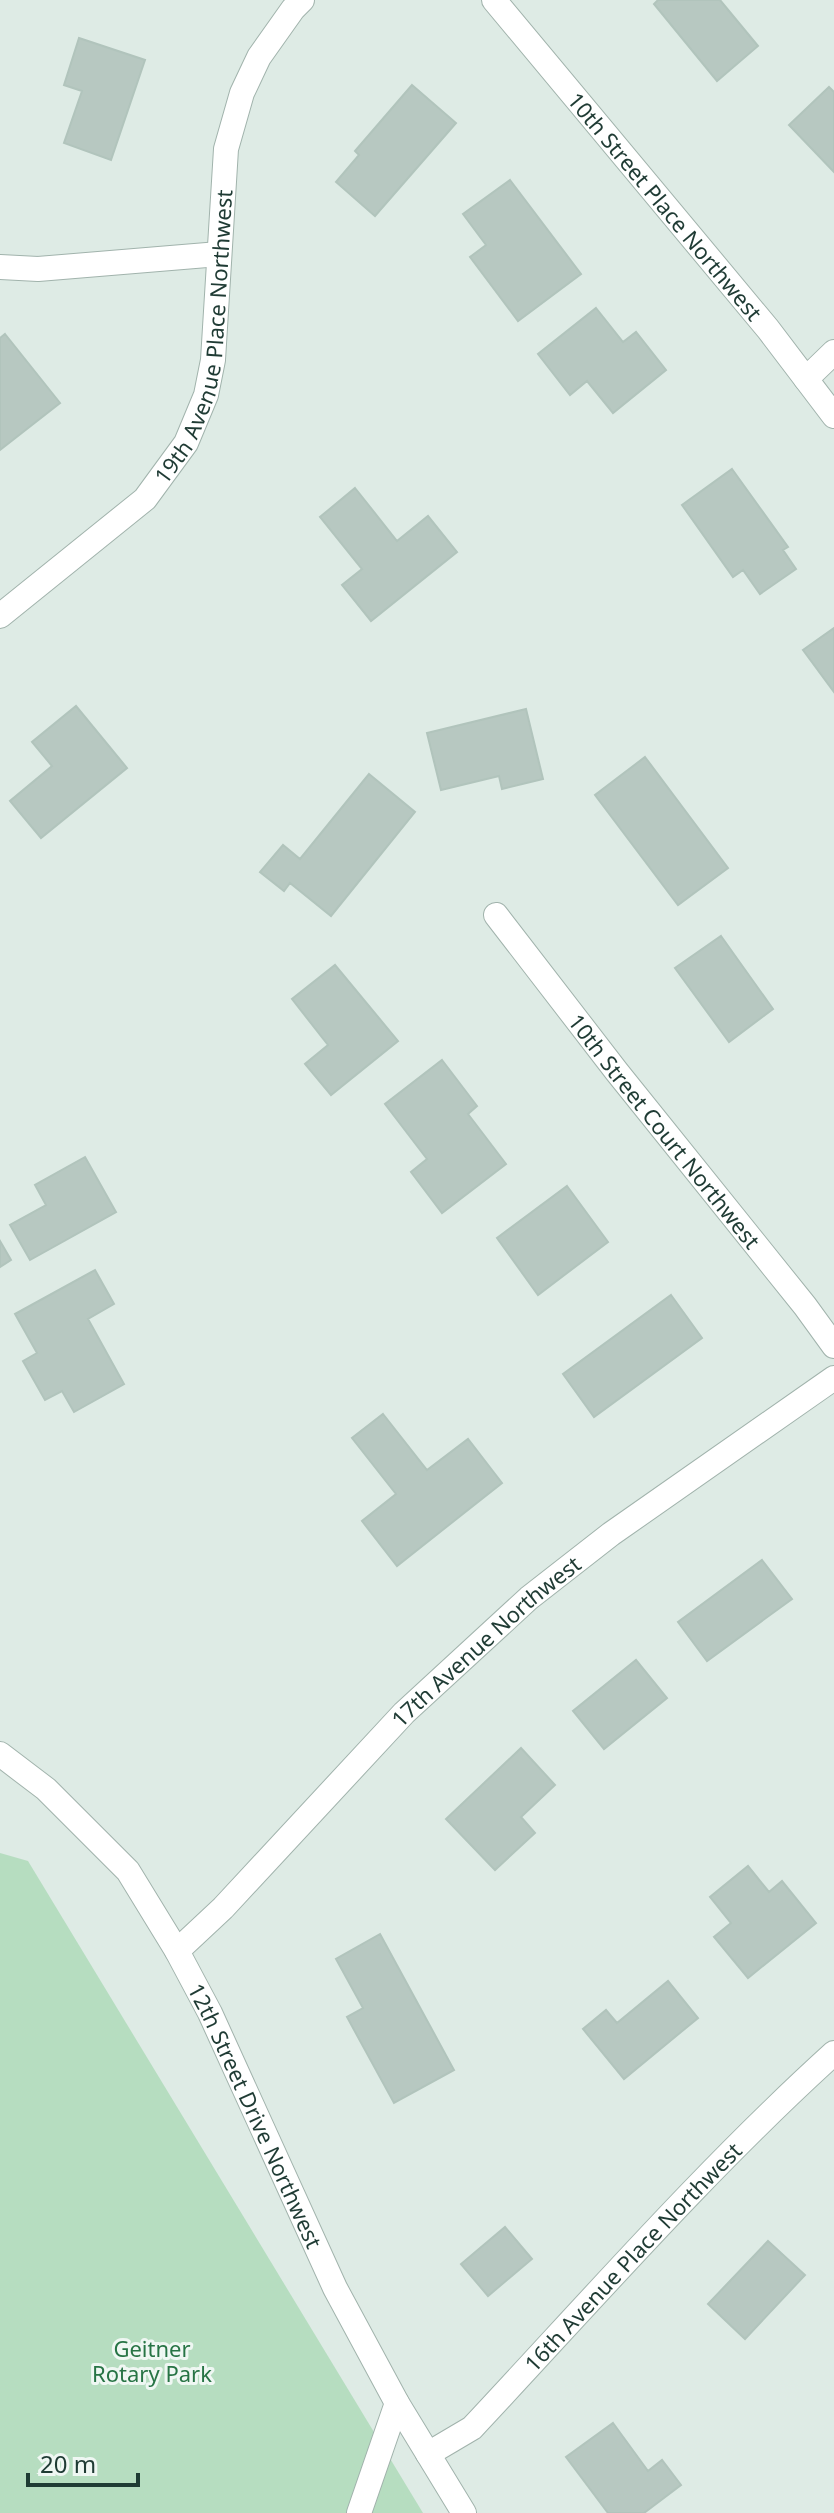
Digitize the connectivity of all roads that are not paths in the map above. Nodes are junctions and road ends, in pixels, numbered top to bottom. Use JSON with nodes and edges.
{"nodes":[{"id":1,"x":302,"y":0,"type":"edge"},
{"id":2,"x":494,"y":0,"type":"edge"},
{"id":3,"x":219,"y":254,"type":"junction"},
{"id":4,"x":0,"y":267,"type":"edge"},
{"id":5,"x":834,"y":352,"type":"edge"},
{"id":6,"x":806,"y":379,"type":"junction"},
{"id":7,"x":834,"y":416,"type":"edge"},
{"id":8,"x":0,"y":616,"type":"edge"},
{"id":9,"x":496,"y":915,"type":"dead end"},
{"id":10,"x":834,"y":1346,"type":"edge"},
{"id":11,"x":834,"y":1378,"type":"edge"},
{"id":12,"x":0,"y":1754,"type":"edge"},
{"id":13,"x":177,"y":1951,"type":"junction"},
{"id":14,"x":834,"y":2053,"type":"edge"},
{"id":15,"x":397,"y":2403,"type":"junction"},
{"id":16,"x":428,"y":2454,"type":"junction"},
{"id":17,"x":359,"y":2513,"type":"edge"},
{"id":18,"x":464,"y":2513,"type":"edge"}],
"edges":[{"from":1,"to":3,"type":"street","name":"19th Avenue Place Northwest"},
{"from":2,"to":6,"type":"street","name":"10th Street Place Northwest"},
{"from":3,"to":4,"type":"street"},
{"from":3,"to":8,"type":"street","name":"19th Avenue Place Northwest"},
{"from":5,"to":6,"type":"street"},
{"from":6,"to":7,"type":"street","name":"10th Street Place Northwest"},
{"from":9,"to":10,"type":"street","name":"10th Street Court Northwest"},
{"from":11,"to":13,"type":"street","name":"17th Avenue Northwest"},
{"from":12,"to":13,"type":"street","name":"12th Street Drive Northwest"},
{"from":13,"to":15,"type":"street","name":"12th Street Drive Northwest"},
{"from":14,"to":16,"type":"street","name":"16th Avenue Place Northwest"},
{"from":15,"to":16,"type":"street","name":"12th Street Drive Northwest"},
{"from":15,"to":17,"type":"street"},
{"from":16,"to":18,"type":"street","name":"12th Street Drive Northwest"}]}
